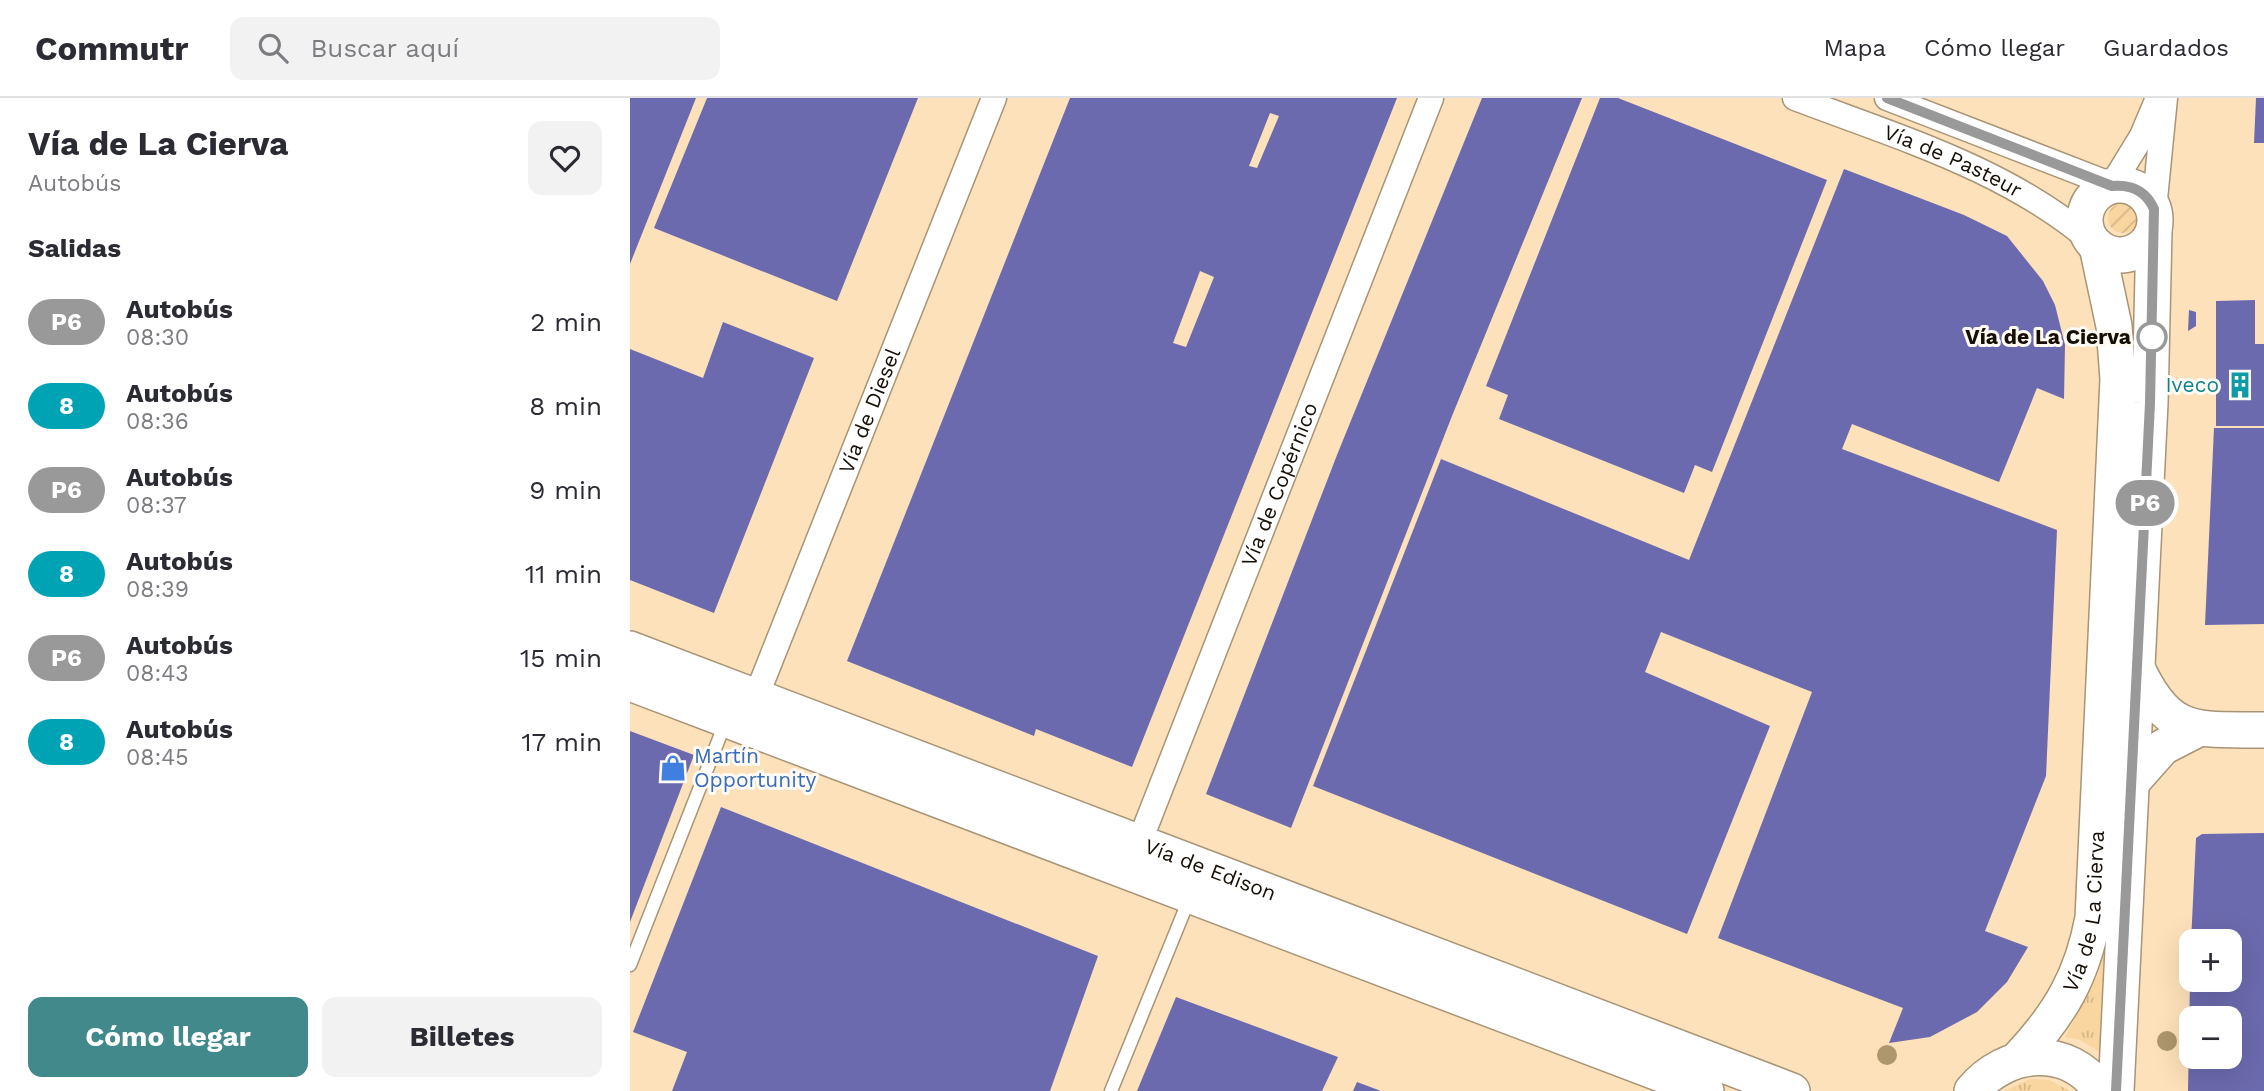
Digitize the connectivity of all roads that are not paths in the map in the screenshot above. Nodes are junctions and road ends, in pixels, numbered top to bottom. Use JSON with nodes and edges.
{"nodes":[{"id":1,"x":994,"y":98,"type":"edge"},
{"id":2,"x":1431,"y":98,"type":"edge"},
{"id":3,"x":1795,"y":98,"type":"edge"},
{"id":4,"x":1887,"y":98,"type":"edge"},
{"id":5,"x":2158,"y":98,"type":"edge"},
{"id":6,"x":2165,"y":98,"type":"edge"},
{"id":7,"x":2112,"y":186,"type":"junction"},
{"id":8,"x":2154,"y":220,"type":"junction"},
{"id":9,"x":2097,"y":246,"type":"junction"},
{"id":10,"x":630,"y":649,"type":"edge"},
{"id":11,"x":2137,"y":668,"type":"junction"},
{"id":12,"x":630,"y":683,"type":"edge"},
{"id":13,"x":742,"y":714,"type":"junction"},
{"id":14,"x":2196,"y":730,"type":"junction"},
{"id":15,"x":2264,"y":730,"type":"edge"},
{"id":16,"x":2132,"y":782,"type":"junction"},
{"id":17,"x":1134,"y":857,"type":"junction"},
{"id":18,"x":1190,"y":896,"type":"junction"},
{"id":19,"x":630,"y":965,"type":"edge"},
{"id":20,"x":2019,"y":1058,"type":"junction"},
{"id":21,"x":1111,"y":1091,"type":"edge"},
{"id":22,"x":1706,"y":1091,"type":"edge"},
{"id":23,"x":1792,"y":1091,"type":"edge"},
{"id":24,"x":1972,"y":1091,"type":"edge"},
{"id":25,"x":2101,"y":1091,"type":"edge"},
{"id":26,"x":2116,"y":1091,"type":"edge"}],
"edges":[{"from":1,"to":13,"type":"street","name":"Vía de Diesel"},
{"from":2,"to":17,"type":"street","name":"Vía de Copérnico"},
{"from":3,"to":9,"type":"street","name":"Vía de Pasteur"},
{"from":4,"to":7,"type":"street","name":"Vía de Pasteur"},
{"from":5,"to":7,"type":"street"},
{"from":6,"to":8,"type":"street","name":"Vía de La Cierva"},
{"from":7,"to":8,"type":"main road"},
{"from":7,"to":9,"type":"main road"},
{"from":8,"to":9,"type":"main road"},
{"from":8,"to":11,"type":"main road","name":"Vía de La Cierva"},
{"from":9,"to":20,"type":"main road","name":"Vía de La Cierva"},
{"from":10,"to":13,"type":"main road","name":"Vía de Edison"},
{"from":11,"to":14,"type":"main road"},
{"from":11,"to":16,"type":"main road","name":"Vía de La Cierva"},
{"from":12,"to":13,"type":"main road","name":"Vía de Edison"},
{"from":13,"to":17,"type":"main road","name":"Vía de Edison"},
{"from":13,"to":19,"type":"lane"},
{"from":14,"to":15,"type":"main road"},
{"from":14,"to":16,"type":"main road"},
{"from":16,"to":26,"type":"main road","name":"Vía de La Cierva"},
{"from":17,"to":18,"type":"main road","name":"Vía de Edison"},
{"from":17,"to":23,"type":"main road","name":"Vía de Edison"},
{"from":18,"to":21,"type":"lane"},
{"from":18,"to":22,"type":"main road","name":"Vía de Edison"},
{"from":20,"to":24,"type":"main road"},
{"from":20,"to":25,"type":"main road"}]}
